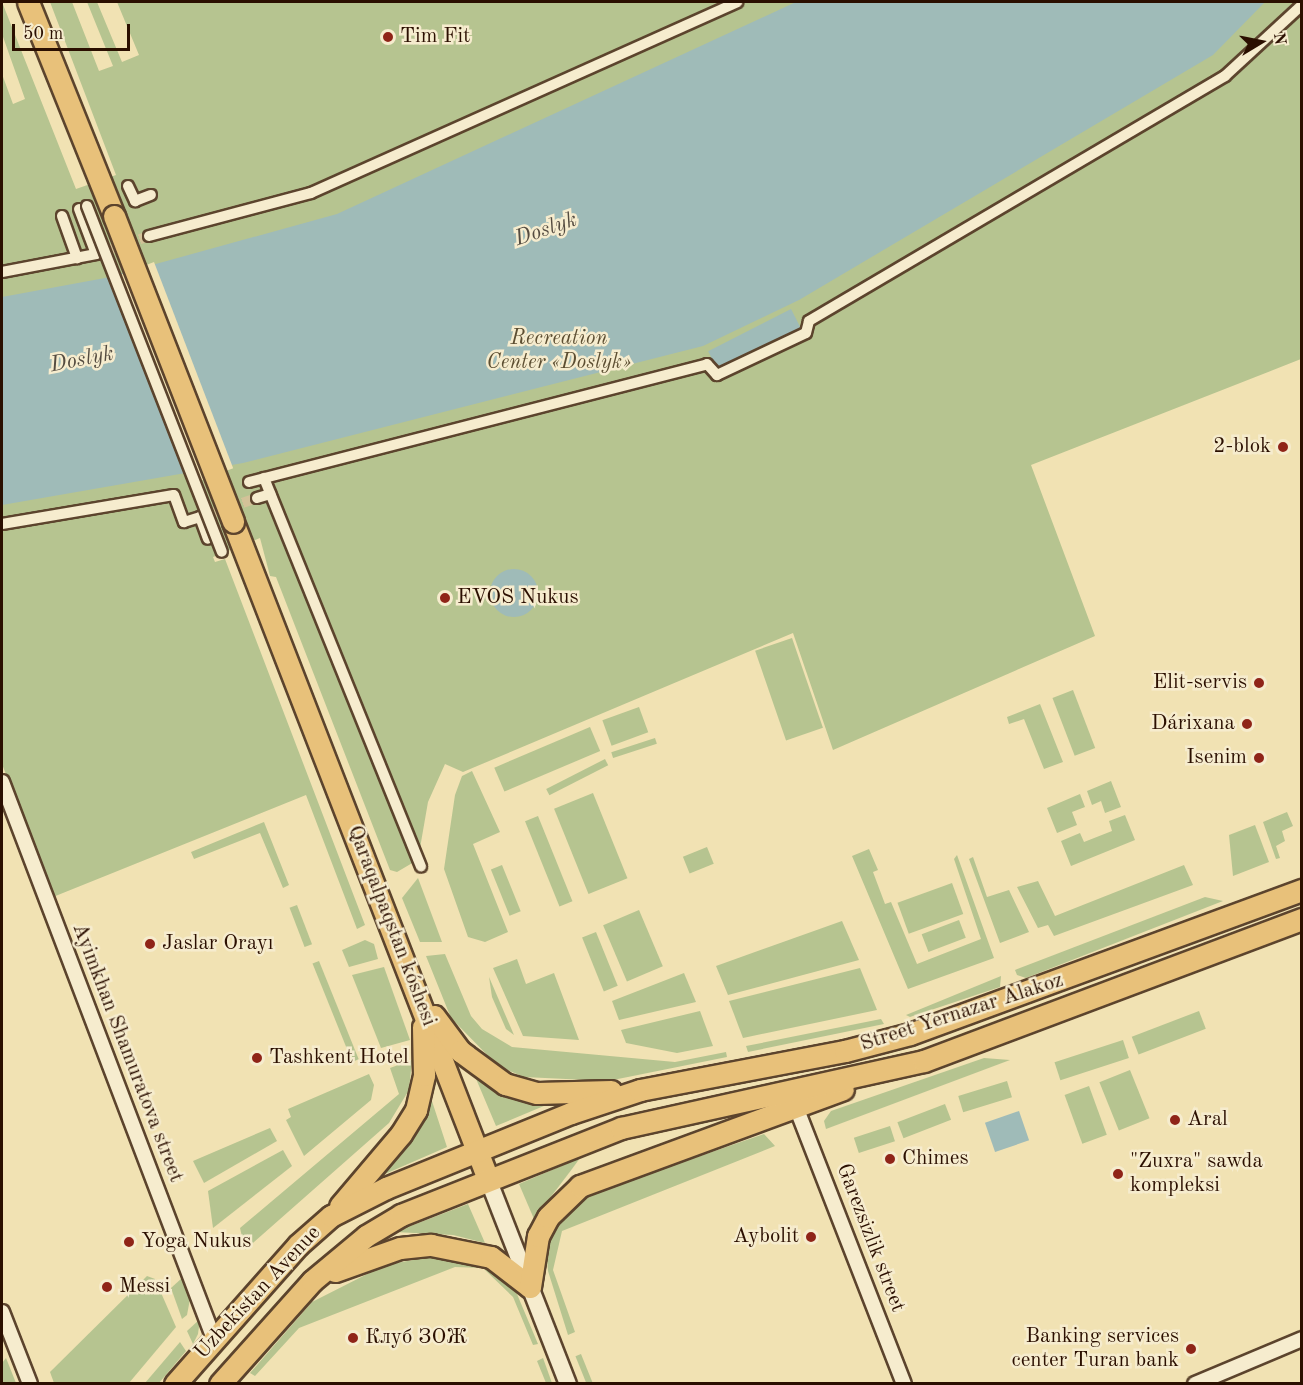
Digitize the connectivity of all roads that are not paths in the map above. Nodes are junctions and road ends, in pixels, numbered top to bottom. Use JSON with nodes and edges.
{"nodes":[{"id":1,"x":28,"y":2,"type":"edge"},
{"id":2,"x":738,"y":2,"type":"edge"},
{"id":3,"x":1301,"y":6,"type":"edge"},
{"id":4,"x":128,"y":186,"type":"dead end"},
{"id":5,"x":151,"y":195,"type":"dead end"},
{"id":6,"x":62,"y":216,"type":"dead end"},
{"id":7,"x":149,"y":236,"type":"tunnel mouth"},
{"id":8,"x":77,"y":258,"type":"junction"},
{"id":9,"x":2,"y":272,"type":"edge"},
{"id":10,"x":264,"y":478,"type":"junction"},
{"id":11,"x":249,"y":482,"type":"dead end"},
{"id":12,"x":270,"y":494,"type":"junction"},
{"id":13,"x":257,"y":498,"type":"tunnel mouth"},
{"id":14,"x":2,"y":524,"type":"edge"},
{"id":15,"x":208,"y":539,"type":"dead end"},
{"id":16,"x":222,"y":552,"type":"dead end"},
{"id":17,"x":2,"y":782,"type":"edge"},
{"id":18,"x":421,"y":867,"type":"dead end"},
{"id":19,"x":1302,"y":890,"type":"edge"},
{"id":20,"x":1302,"y":919,"type":"edge"},
{"id":21,"x":1151,"y":947,"type":"junction"},
{"id":22,"x":1161,"y":972,"type":"junction"},
{"id":23,"x":419,"y":997,"type":"junction"},
{"id":24,"x":899,"y":1068,"type":"junction"},
{"id":25,"x":640,"y":1090,"type":"junction"},
{"id":26,"x":761,"y":1096,"type":"junction"},
{"id":27,"x":796,"y":1107,"type":"junction"},
{"id":28,"x":477,"y":1151,"type":"junction"},
{"id":29,"x":488,"y":1179,"type":"junction"},
{"id":30,"x":331,"y":1216,"type":"junction"},
{"id":31,"x":312,"y":1281,"type":"junction"},
{"id":32,"x":530,"y":1287,"type":"junction"},
{"id":33,"x":2,"y":1312,"type":"edge"},
{"id":34,"x":214,"y":1338,"type":"junction"},
{"id":35,"x":1302,"y":1339,"type":"edge"},
{"id":36,"x":227,"y":1380,"type":"edge"},
{"id":37,"x":30,"y":1383,"type":"edge"},
{"id":38,"x":175,"y":1383,"type":"edge"},
{"id":39,"x":568,"y":1383,"type":"edge"},
{"id":40,"x":904,"y":1383,"type":"edge"},
{"id":41,"x":1195,"y":1383,"type":"edge"}],
"edges":[{"from":1,"to":23,"type":"main road","name":"Qaraqalpaqstan kóshesi","bridge":true},
{"from":2,"to":7,"type":"street"},
{"from":3,"to":10,"type":"street"},
{"from":4,"to":5,"type":"street"},
{"from":6,"to":8,"type":"street"},
{"from":8,"to":9,"type":"street"},
{"from":8,"to":16,"type":"street","bridge":true},
{"from":10,"to":11,"type":"street"},
{"from":10,"to":12,"type":"street"},
{"from":12,"to":13,"type":"street"},
{"from":12,"to":18,"type":"street"},
{"from":14,"to":15,"type":"street"},
{"from":17,"to":34,"type":"street","name":"Ayimkhan Shamuratova street"},
{"from":19,"to":21,"type":"main road","name":"Street Yernazar Alakoz"},
{"from":20,"to":22,"type":"main road","name":"Street Yernazar Alakoz"},
{"from":21,"to":22,"type":"main road"},
{"from":21,"to":25,"type":"main road","name":"Street Yernazar Alakoz"},
{"from":22,"to":24,"type":"main road","name":"Street Yernazar Alakoz"},
{"from":23,"to":25,"type":"main road"},
{"from":23,"to":28,"type":"main road","name":"Qaraqalpaqstan kóshesi"},
{"from":23,"to":30,"type":"main road"},
{"from":24,"to":26,"type":"main road","name":"Street Yernazar Alakoz"},
{"from":24,"to":27,"type":"main road"},
{"from":25,"to":28,"type":"main road","name":"Street Yernazar Alakoz"},
{"from":26,"to":27,"type":"street"},
{"from":26,"to":29,"type":"main road","name":"Street Yernazar Alakoz"},
{"from":27,"to":32,"type":"main road"},
{"from":27,"to":40,"type":"street","name":"Garezsizlik street"},
{"from":28,"to":29,"type":"main road","name":"Qaraqalpaqstan kóshesi"},
{"from":28,"to":30,"type":"main road","name":"Uzbekistan Avenue"},
{"from":29,"to":31,"type":"main road","name":"Uzbekistan Avenue"},
{"from":29,"to":32,"type":"street"},
{"from":30,"to":34,"type":"main road","name":"Uzbekistan Avenue"},
{"from":31,"to":32,"type":"main road"},
{"from":31,"to":36,"type":"main road","name":"Uzbekistan Avenue"},
{"from":32,"to":39,"type":"street"},
{"from":33,"to":37,"type":"street"},
{"from":34,"to":38,"type":"main road","name":"Uzbekistan Avenue"},
{"from":35,"to":41,"type":"street"}]}
